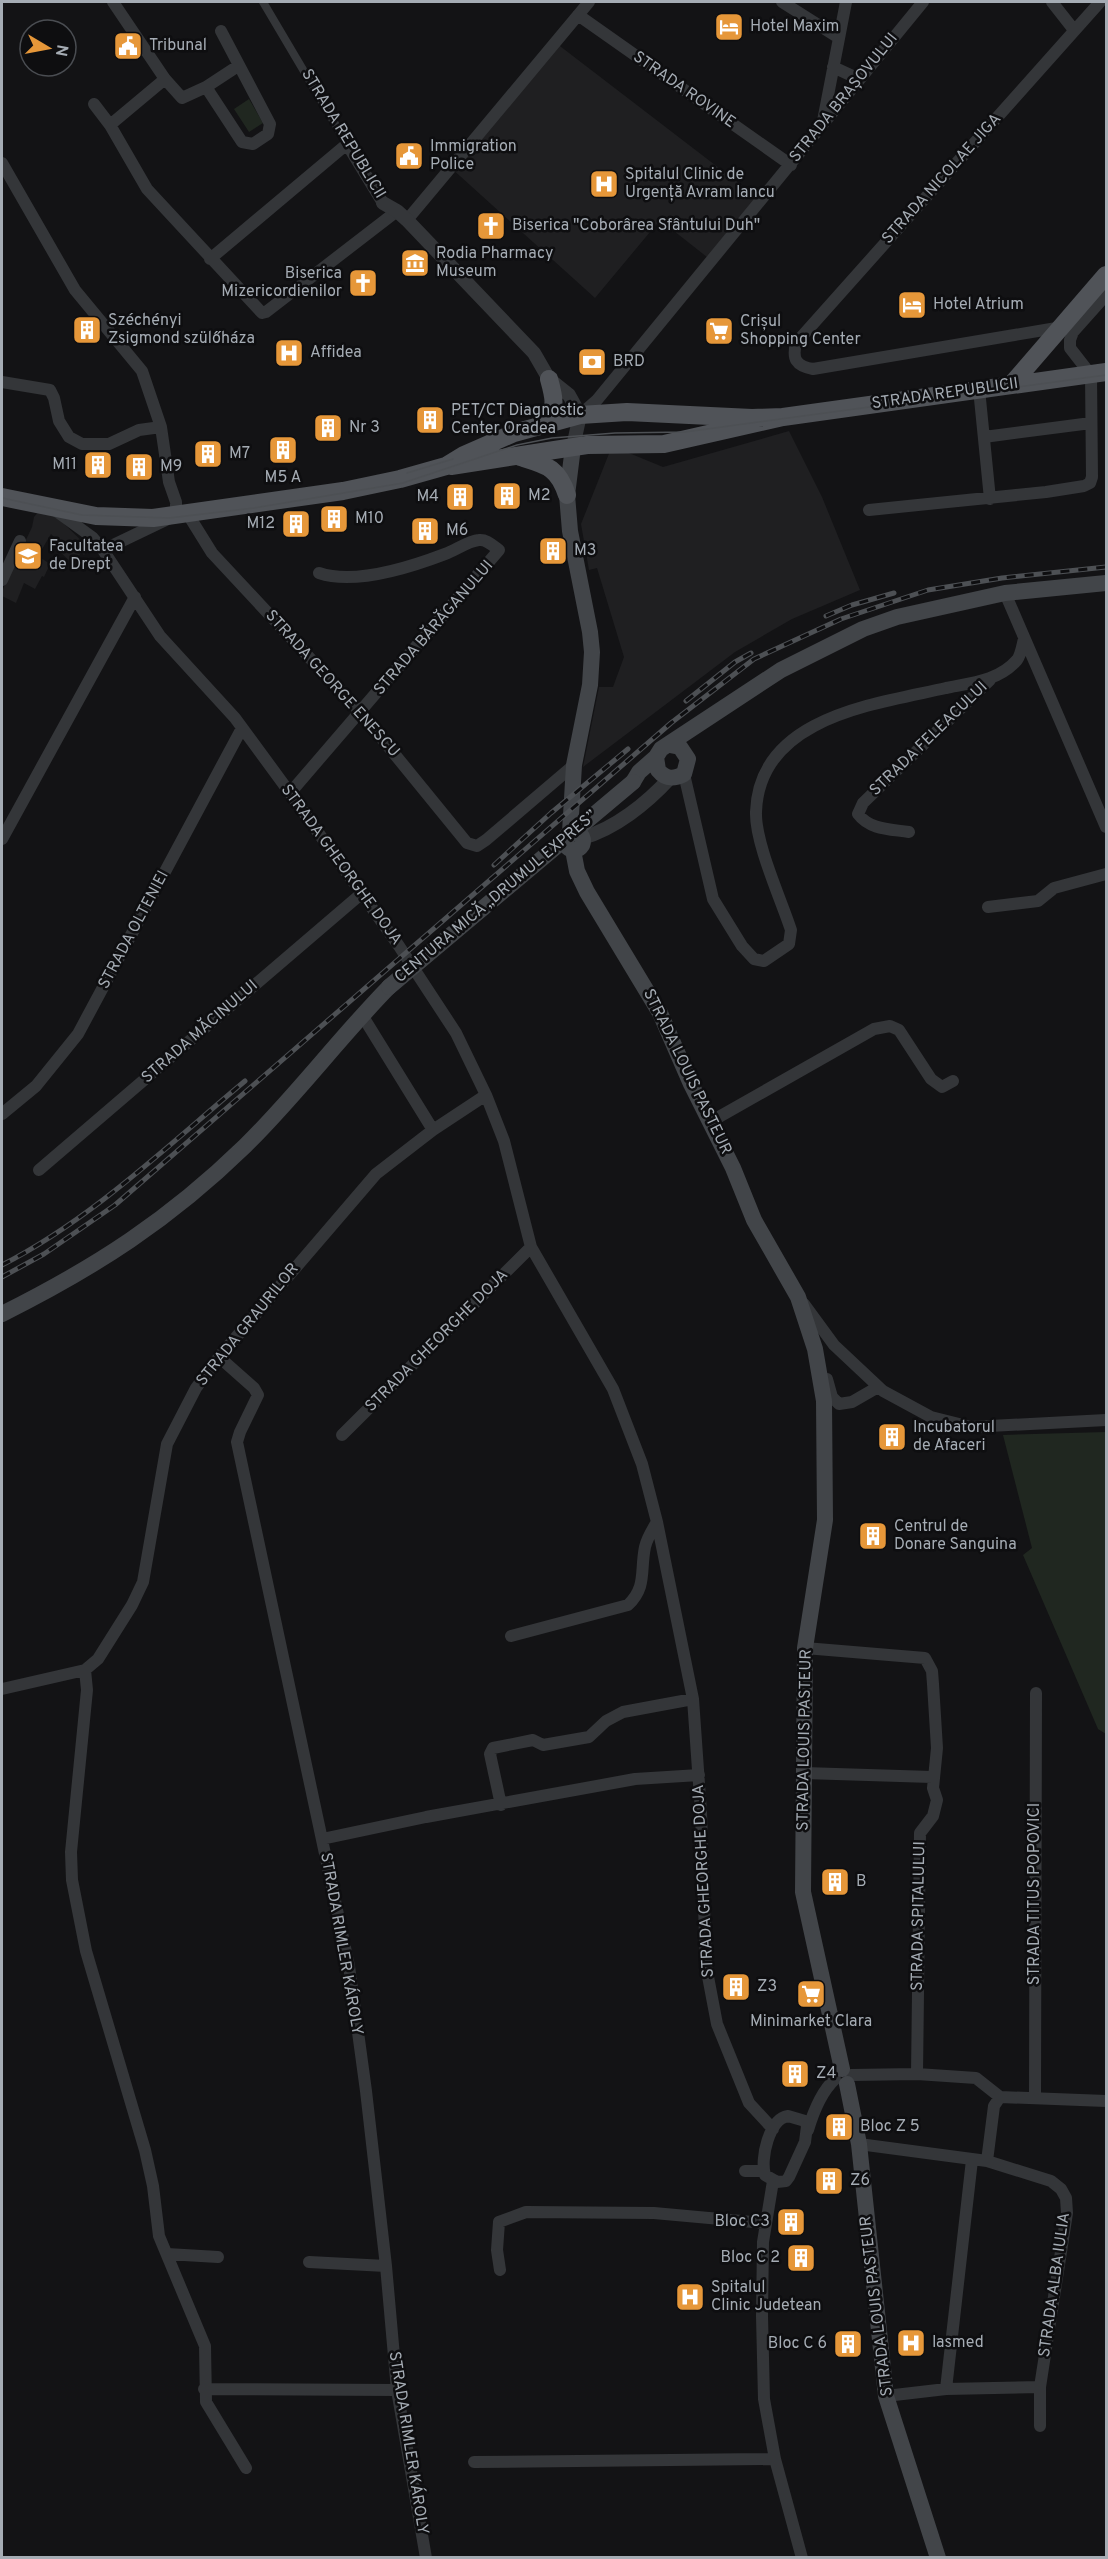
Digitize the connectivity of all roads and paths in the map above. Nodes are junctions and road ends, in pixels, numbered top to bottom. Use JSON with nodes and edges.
{"nodes":[{"id":1,"x":113,"y":2,"type":"edge"},
{"id":2,"x":263,"y":2,"type":"edge"},
{"id":3,"x":589,"y":2,"type":"edge"},
{"id":4,"x":782,"y":2,"type":"edge"},
{"id":5,"x":846,"y":2,"type":"edge"},
{"id":6,"x":923,"y":2,"type":"edge"},
{"id":7,"x":1052,"y":2,"type":"edge"},
{"id":8,"x":1100,"y":2,"type":"edge"},
{"id":9,"x":578,"y":15,"type":"junction"},
{"id":10,"x":1074,"y":30,"type":"junction"},
{"id":11,"x":221,"y":31,"type":"dead end"},
{"id":12,"x":838,"y":38,"type":"junction"},
{"id":13,"x":238,"y":66,"type":"junction"},
{"id":14,"x":833,"y":67,"type":"junction"},
{"id":15,"x":165,"y":79,"type":"junction"},
{"id":16,"x":859,"y":79,"type":"junction"},
{"id":17,"x":206,"y":87,"type":"junction"},
{"id":18,"x":94,"y":104,"type":"dead end"},
{"id":19,"x":823,"y":122,"type":"junction"},
{"id":20,"x":110,"y":126,"type":"junction"},
{"id":21,"x":347,"y":144,"type":"junction"},
{"id":22,"x":2,"y":163,"type":"edge"},
{"id":23,"x":790,"y":165,"type":"junction"},
{"id":24,"x":383,"y":203,"type":"joint"},
{"id":25,"x":402,"y":215,"type":"junction"},
{"id":26,"x":210,"y":259,"type":"junction"},
{"id":27,"x":1107,"y":275,"type":"edge"},
{"id":28,"x":1107,"y":295,"type":"edge"},
{"id":29,"x":1080,"y":324,"type":"junction"},
{"id":30,"x":1059,"y":327,"type":"junction"},
{"id":31,"x":1099,"y":374,"type":"edge"},
{"id":32,"x":549,"y":379,"type":"junction"},
{"id":33,"x":2,"y":382,"type":"edge"},
{"id":34,"x":1011,"y":385,"type":"junction"},
{"id":35,"x":979,"y":389,"type":"junction"},
{"id":36,"x":783,"y":417,"type":"junction"},
{"id":37,"x":546,"y":423,"type":"junction"},
{"id":38,"x":1091,"y":423,"type":"junction"},
{"id":39,"x":161,"y":427,"type":"junction"},
{"id":40,"x":576,"y":430,"type":"junction"},
{"id":41,"x":984,"y":437,"type":"junction"},
{"id":42,"x":518,"y":456,"type":"junction"},
{"id":43,"x":446,"y":466,"type":"junction"},
{"id":44,"x":2,"y":488,"type":"edge"},
{"id":45,"x":567,"y":495,"type":"junction"},
{"id":46,"x":2,"y":497,"type":"edge"},
{"id":47,"x":990,"y":499,"type":"junction"},
{"id":48,"x":50,"y":506,"type":"junction"},
{"id":49,"x":869,"y":510,"type":"dead end"},
{"id":50,"x":172,"y":515,"type":"junction"},
{"id":51,"x":20,"y":541,"type":"dead end"},
{"id":52,"x":103,"y":550,"type":"junction"},
{"id":53,"x":318,"y":573,"type":"dead end"},
{"id":54,"x":2,"y":580,"type":"edge"},
{"id":55,"x":1107,"y":583,"type":"edge"},
{"id":56,"x":1005,"y":592,"type":"junction"},
{"id":57,"x":135,"y":597,"type":"junction"},
{"id":58,"x":1024,"y":639,"type":"junction"},
{"id":59,"x":992,"y":679,"type":"junction"},
{"id":60,"x":361,"y":713,"type":"junction"},
{"id":61,"x":704,"y":722,"type":"junction"},
{"id":62,"x":242,"y":728,"type":"junction"},
{"id":63,"x":670,"y":745,"type":"junction"},
{"id":64,"x":686,"y":754,"type":"junction"},
{"id":65,"x":574,"y":765,"type":"junction"},
{"id":66,"x":666,"y":770,"type":"junction"},
{"id":67,"x":290,"y":794,"type":"junction"},
{"id":68,"x":1107,"y":827,"type":"edge"},
{"id":69,"x":909,"y":832,"type":"dead end"},
{"id":70,"x":2,"y":839,"type":"edge"},
{"id":71,"x":575,"y":840,"type":"junction"},
{"id":72,"x":1107,"y":874,"type":"edge"},
{"id":73,"x":361,"y":894,"type":"junction"},
{"id":74,"x":988,"y":907,"type":"dead end"},
{"id":75,"x":362,"y":1015,"type":"junction"},
{"id":76,"x":953,"y":1081,"type":"dead end"},
{"id":77,"x":486,"y":1095,"type":"junction"},
{"id":78,"x":2,"y":1114,"type":"edge"},
{"id":79,"x":710,"y":1122,"type":"junction"},
{"id":80,"x":433,"y":1130,"type":"junction"},
{"id":81,"x":39,"y":1170,"type":"dead end"},
{"id":82,"x":531,"y":1247,"type":"junction"},
{"id":83,"x":798,"y":1297,"type":"junction"},
{"id":84,"x":2,"y":1314,"type":"edge"},
{"id":85,"x":834,"y":1345,"type":"junction"},
{"id":86,"x":817,"y":1349,"type":"junction"},
{"id":87,"x":219,"y":1357,"type":"junction"},
{"id":88,"x":878,"y":1387,"type":"junction"},
{"id":89,"x":822,"y":1408,"type":"junction"},
{"id":90,"x":1107,"y":1420,"type":"edge"},
{"id":91,"x":342,"y":1436,"type":"dead end"},
{"id":92,"x":657,"y":1522,"type":"junction"},
{"id":93,"x":511,"y":1636,"type":"dead end"},
{"id":94,"x":805,"y":1648,"type":"junction"},
{"id":95,"x":85,"y":1670,"type":"junction"},
{"id":96,"x":2,"y":1689,"type":"edge"},
{"id":97,"x":1036,"y":1692,"type":"dead end"},
{"id":98,"x":693,"y":1699,"type":"junction"},
{"id":99,"x":804,"y":1773,"type":"junction"},
{"id":100,"x":699,"y":1774,"type":"junction"},
{"id":101,"x":932,"y":1777,"type":"junction"},
{"id":102,"x":501,"y":1805,"type":"junction"},
{"id":103,"x":322,"y":1839,"type":"junction"},
{"id":104,"x":916,"y":2074,"type":"junction"},
{"id":105,"x":844,"y":2077,"type":"junction"},
{"id":106,"x":1035,"y":2096,"type":"junction"},
{"id":107,"x":1000,"y":2097,"type":"junction"},
{"id":108,"x":1107,"y":2101,"type":"edge"},
{"id":109,"x":814,"y":2110,"type":"junction"},
{"id":110,"x":782,"y":2117,"type":"junction"},
{"id":111,"x":763,"y":2118,"type":"junction"},
{"id":112,"x":799,"y":2118,"type":"junction"},
{"id":113,"x":773,"y":2129,"type":"junction"},
{"id":114,"x":807,"y":2132,"type":"junction"},
{"id":115,"x":859,"y":2144,"type":"junction"},
{"id":116,"x":972,"y":2160,"type":"junction"},
{"id":117,"x":987,"y":2161,"type":"junction"},
{"id":118,"x":745,"y":2171,"type":"dead end"},
{"id":119,"x":764,"y":2171,"type":"junction"},
{"id":120,"x":772,"y":2181,"type":"junction"},
{"id":121,"x":765,"y":2223,"type":"junction"},
{"id":122,"x":167,"y":2254,"type":"junction"},
{"id":123,"x":218,"y":2257,"type":"dead end"},
{"id":124,"x":309,"y":2262,"type":"dead end"},
{"id":125,"x":386,"y":2266,"type":"junction"},
{"id":126,"x":500,"y":2270,"type":"dead end"},
{"id":127,"x":1040,"y":2388,"type":"junction"},
{"id":128,"x":946,"y":2389,"type":"junction"},
{"id":129,"x":204,"y":2390,"type":"junction"},
{"id":130,"x":397,"y":2390,"type":"junction"},
{"id":131,"x":886,"y":2396,"type":"junction"},
{"id":132,"x":1040,"y":2426,"type":"dead end"},
{"id":133,"x":775,"y":2459,"type":"junction"},
{"id":134,"x":474,"y":2462,"type":"dead end"},
{"id":135,"x":246,"y":2468,"type":"dead end"},
{"id":136,"x":802,"y":2557,"type":"edge"},
{"id":137,"x":426,"y":2558,"type":"edge"},
{"id":138,"x":796,"y":2558,"type":"edge"},
{"id":139,"x":938,"y":2558,"type":"edge"}],
"edges":[{"from":1,"to":15,"type":"street"},
{"from":2,"to":21,"type":"street","name":"STRADA REPUBLICII"},
{"from":3,"to":9,"type":"street"},
{"from":4,"to":12,"type":"street"},
{"from":5,"to":12,"type":"street"},
{"from":6,"to":16,"type":"street","name":"STRADA BRAȘOVULUI"},
{"from":7,"to":10,"type":"street"},
{"from":8,"to":10,"type":"street","name":"STRADA NICOLAE JIGA"},
{"from":9,"to":23,"type":"street","name":"STRADA ROVINE"},
{"from":9,"to":25,"type":"street"},
{"from":10,"to":30,"type":"street","name":"STRADA NICOLAE JIGA"},
{"from":11,"to":13,"type":"street"},
{"from":12,"to":14,"type":"street"},
{"from":13,"to":17,"type":"street"},
{"from":13,"to":17,"type":"street"},
{"from":14,"to":16,"type":"street"},
{"from":14,"to":19,"type":"street"},
{"from":15,"to":17,"type":"street"},
{"from":15,"to":20,"type":"street"},
{"from":16,"to":19,"type":"street","name":"STRADA BRAȘOVULUI"},
{"from":18,"to":20,"type":"street"},
{"from":19,"to":23,"type":"street","name":"STRADA BRAȘOVULUI"},
{"from":20,"to":26,"type":"street"},
{"from":21,"to":24,"type":"street","name":"STRADA REPUBLICII"},
{"from":21,"to":26,"type":"street"},
{"from":22,"to":39,"type":"street"},
{"from":23,"to":40,"type":"street","name":"STRADA BRAȘOVULUI"},
{"from":24,"to":25,"type":"street","name":"STRADA REPUBLICII"},
{"from":25,"to":26,"type":"street"},
{"from":25,"to":32,"type":"street","name":"STRADA REPUBLICII"},
{"from":27,"to":30,"type":"main road"},
{"from":28,"to":29,"type":"street"},
{"from":29,"to":30,"type":"street"},
{"from":29,"to":31,"type":"street"},
{"from":30,"to":34,"type":"main road"},
{"from":31,"to":34,"type":"main road","name":"STRADA REPUBLICII"},
{"from":31,"to":38,"type":"street"},
{"from":32,"to":37,"type":"main road"},
{"from":32,"to":40,"type":"street","name":"STRADA REPUBLICII"},
{"from":33,"to":39,"type":"street"},
{"from":34,"to":35,"type":"main road","name":"STRADA REPUBLICII"},
{"from":35,"to":36,"type":"main road","name":"STRADA REPUBLICII"},
{"from":35,"to":41,"type":"street"},
{"from":36,"to":40,"type":"main road","name":"STRADA REPUBLICII"},
{"from":36,"to":40,"type":"main road","name":"STRADA REPUBLICII"},
{"from":37,"to":40,"type":"main road","name":"STRADA REPUBLICII"},
{"from":37,"to":43,"type":"main road","name":"STRADA REPUBLICII"},
{"from":38,"to":41,"type":"street"},
{"from":38,"to":47,"type":"street"},
{"from":39,"to":50,"type":"street"},
{"from":40,"to":42,"type":"main road","name":"STRADA REPUBLICII"},
{"from":40,"to":45,"type":"main road","name":"STRADA LOUIS PASTEUR"},
{"from":41,"to":47,"type":"street"},
{"from":42,"to":43,"type":"main road","name":"STRADA REPUBLICII"},
{"from":42,"to":45,"type":"main road"},
{"from":43,"to":50,"type":"main road"},
{"from":44,"to":50,"type":"main road"},
{"from":45,"to":65,"type":"main road","name":"STRADA LOUIS PASTEUR"},
{"from":46,"to":48,"type":"main road"},
{"from":47,"to":49,"type":"street"},
{"from":48,"to":50,"type":"main road"},
{"from":48,"to":52,"type":"street","name":"STRADA GHEORGHE DOJA"},
{"from":50,"to":52,"type":"street"},
{"from":50,"to":60,"type":"street","name":"STRADA GEORGE ENESCU"},
{"from":51,"to":54,"type":"street"},
{"from":52,"to":57,"type":"street","name":"STRADA GHEORGHE DOJA"},
{"from":53,"to":60,"type":"street","name":"STRADA BĂRĂGANULUI"},
{"from":55,"to":56,"type":"main road","name":"CENTURA MICĂ „DRUMUL EXPRES”"},
{"from":56,"to":58,"type":"street"},
{"from":56,"to":61,"type":"main road","name":"CENTURA MICĂ „DRUMUL EXPRES”"},
{"from":57,"to":62,"type":"street","name":"STRADA GHEORGHE DOJA"},
{"from":57,"to":70,"type":"street"},
{"from":58,"to":59,"type":"street","name":"STRADA FELEACULUI"},
{"from":58,"to":68,"type":"street"},
{"from":59,"to":66,"type":"street","name":"STRADA FELEACULUI"},
{"from":59,"to":69,"type":"street","name":"STRADA FELEACULUI"},
{"from":60,"to":65,"type":"street","name":"STRADA GEORGE ENESCU"},
{"from":60,"to":67,"type":"street","name":"STRADA BĂRĂGANULUI"},
{"from":61,"to":63,"type":"main road","name":"CENTURA MICĂ „DRUMUL EXPRES”"},
{"from":61,"to":64,"type":"main road"},
{"from":62,"to":67,"type":"street","name":"STRADA GHEORGHE DOJA"},
{"from":62,"to":78,"type":"street","name":"STRADA OLTENIEI"},
{"from":63,"to":64,"type":"main road"},
{"from":63,"to":66,"type":"main road","name":"CENTURA MICĂ „DRUMUL EXPRES”"},
{"from":64,"to":66,"type":"main road"},
{"from":65,"to":71,"type":"main road","name":"STRADA LOUIS PASTEUR"},
{"from":66,"to":71,"type":"street"},
{"from":66,"to":75,"type":"main road","name":"CENTURA MICĂ „DRUMUL EXPRES”","bridge":true},
{"from":67,"to":73,"type":"street","name":"STRADA GHEORGHE DOJA"},
{"from":71,"to":79,"type":"main road","name":"STRADA LOUIS PASTEUR"},
{"from":72,"to":74,"type":"street"},
{"from":73,"to":77,"type":"street","name":"STRADA GHEORGHE DOJA"},
{"from":73,"to":81,"type":"street","name":"STRADA MĂCINULUI"},
{"from":75,"to":80,"type":"street"},
{"from":75,"to":84,"type":"main road","name":"CENTURA MICĂ „DRUMUL EXPRES”"},
{"from":76,"to":79,"type":"street"},
{"from":77,"to":80,"type":"street","name":"STRADA GRAURILOR"},
{"from":77,"to":82,"type":"street","name":"STRADA GHEORGHE DOJA"},
{"from":79,"to":83,"type":"main road","name":"STRADA LOUIS PASTEUR"},
{"from":80,"to":87,"type":"street","name":"STRADA GRAURILOR"},
{"from":82,"to":91,"type":"street","name":"STRADA GHEORGHE DOJA"},
{"from":82,"to":92,"type":"street","name":"STRADA GHEORGHE DOJA"},
{"from":83,"to":85,"type":"street"},
{"from":83,"to":86,"type":"main road","name":"STRADA LOUIS PASTEUR"},
{"from":83,"to":89,"type":"main road","name":"STRADA LOUIS PASTEUR"},
{"from":85,"to":86,"type":"street"},
{"from":85,"to":88,"type":"street"},
{"from":86,"to":88,"type":"street"},
{"from":86,"to":89,"type":"main road","name":"STRADA LOUIS PASTEUR"},
{"from":87,"to":95,"type":"street","name":"STRADA GRAURILOR"},
{"from":87,"to":103,"type":"street","name":"STRADA RIMLER KÁROLY"},
{"from":88,"to":90,"type":"street"},
{"from":89,"to":94,"type":"main road","name":"STRADA LOUIS PASTEUR"},
{"from":92,"to":93,"type":"street"},
{"from":92,"to":98,"type":"street","name":"STRADA GHEORGHE DOJA"},
{"from":94,"to":99,"type":"main road","name":"STRADA LOUIS PASTEUR"},
{"from":94,"to":101,"type":"street","name":"STRADA SPITALULUI"},
{"from":95,"to":96,"type":"street"},
{"from":95,"to":122,"type":"street"},
{"from":97,"to":106,"type":"street","name":"STRADA TITUS POPOVICI"},
{"from":98,"to":100,"type":"street","name":"STRADA GHEORGHE DOJA"},
{"from":98,"to":102,"type":"street"},
{"from":99,"to":101,"type":"street"},
{"from":99,"to":105,"type":"main road","name":"STRADA LOUIS PASTEUR"},
{"from":100,"to":102,"type":"street","name":"STRADA GHEORGHE DOJA"},
{"from":100,"to":111,"type":"street","name":"STRADA GHEORGHE DOJA"},
{"from":101,"to":104,"type":"street","name":"STRADA SPITALULUI"},
{"from":102,"to":103,"type":"street","name":"STRADA GHEORGHE DOJA"},
{"from":103,"to":125,"type":"street","name":"STRADA RIMLER KÁROLY"},
{"from":104,"to":105,"type":"street"},
{"from":104,"to":107,"type":"street"},
{"from":105,"to":109,"type":"street"},
{"from":105,"to":115,"type":"main road","name":"STRADA LOUIS PASTEUR"},
{"from":106,"to":107,"type":"street"},
{"from":106,"to":108,"type":"street"},
{"from":107,"to":117,"type":"street"},
{"from":109,"to":112,"type":"street"},
{"from":109,"to":114,"type":"street"},
{"from":110,"to":111,"type":"street"},
{"from":110,"to":112,"type":"street"},
{"from":110,"to":113,"type":"street"},
{"from":111,"to":113,"type":"street","name":"STRADA GHEORGHE DOJA"},
{"from":112,"to":114,"type":"street"},
{"from":113,"to":119,"type":"street"},
{"from":114,"to":120,"type":"street"},
{"from":115,"to":116,"type":"street","name":"STRADA ALBA IULIA"},
{"from":115,"to":131,"type":"main road","name":"STRADA LOUIS PASTEUR"},
{"from":116,"to":117,"type":"street","name":"STRADA ALBA IULIA"},
{"from":116,"to":128,"type":"street"},
{"from":117,"to":127,"type":"street","name":"STRADA ALBA IULIA"},
{"from":118,"to":119,"type":"street"},
{"from":119,"to":120,"type":"street"},
{"from":120,"to":121,"type":"street"},
{"from":121,"to":126,"type":"street"},
{"from":121,"to":133,"type":"street"},
{"from":122,"to":123,"type":"street"},
{"from":122,"to":129,"type":"street"},
{"from":124,"to":125,"type":"street"},
{"from":125,"to":130,"type":"street","name":"STRADA RIMLER KÁROLY"},
{"from":127,"to":128,"type":"street"},
{"from":127,"to":132,"type":"street","name":"STRADA ALBA IULIA"},
{"from":128,"to":131,"type":"street"},
{"from":129,"to":130,"type":"street"},
{"from":129,"to":135,"type":"street"},
{"from":130,"to":137,"type":"street","name":"STRADA RIMLER KÁROLY"},
{"from":131,"to":139,"type":"main road","name":"STRADA LOUIS PASTEUR"},
{"from":133,"to":134,"type":"street"},
{"from":133,"to":136,"type":"street"},
{"from":136,"to":138,"type":"street"}]}
